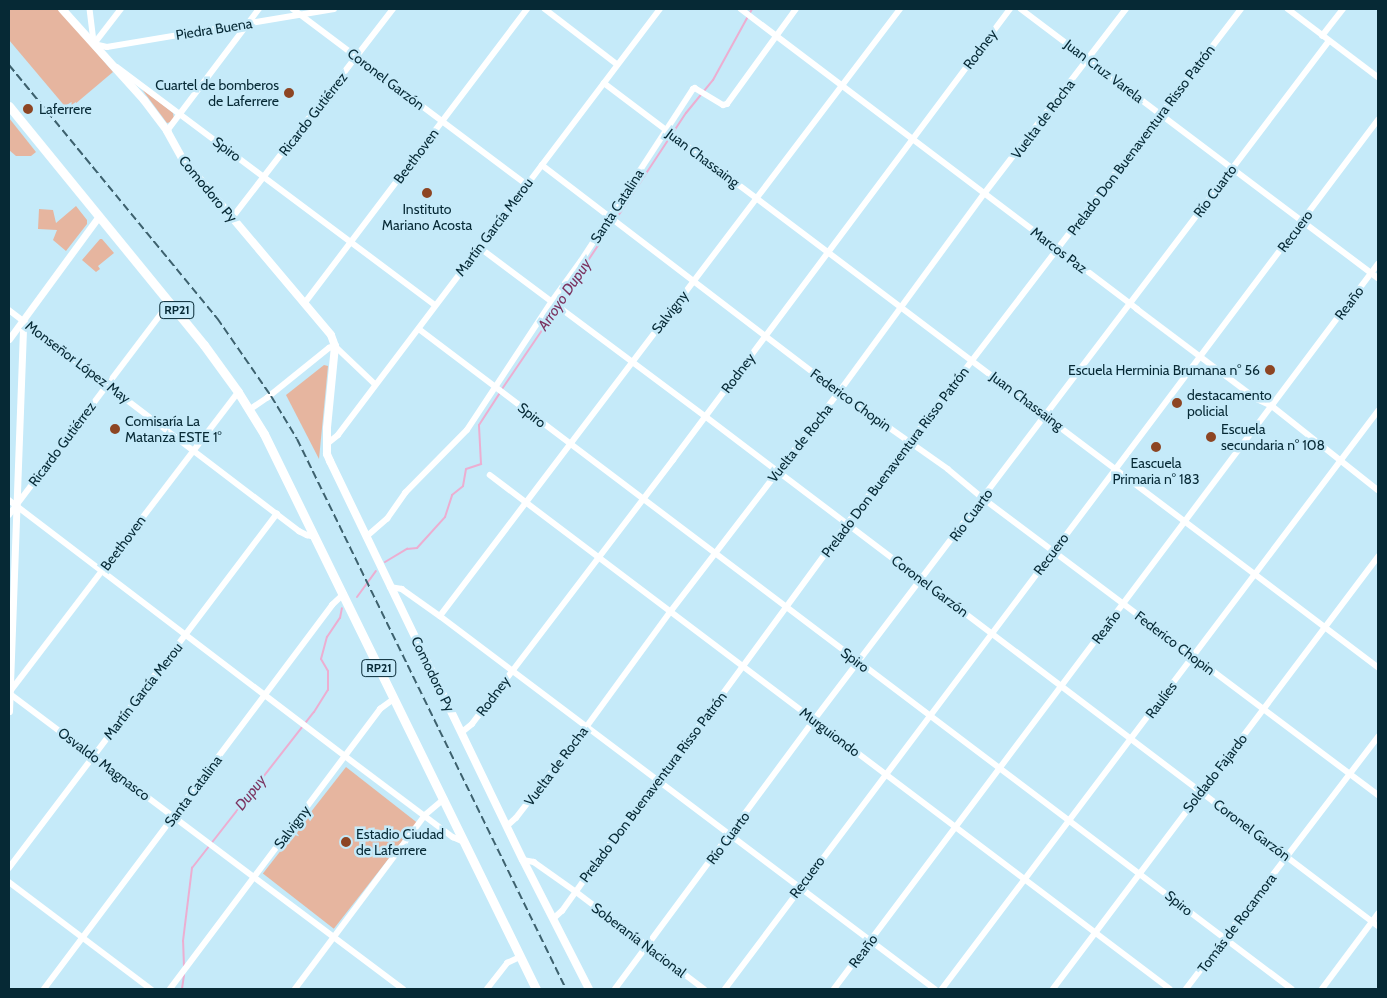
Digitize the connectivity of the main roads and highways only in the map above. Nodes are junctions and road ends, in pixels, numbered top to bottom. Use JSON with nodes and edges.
{"nodes":[{"id":1,"x":62,"y":9,"type":"edge"},
{"id":2,"x":9,"y":106,"type":"edge"},
{"id":3,"x":536,"y":989,"type":"edge"},
{"id":4,"x":589,"y":989,"type":"edge"}],
"edges":[{"from":1,"to":4,"type":"main road","name":"Comodoro Py"},
{"from":2,"to":3,"type":"main road","number":"RP21"}]}
